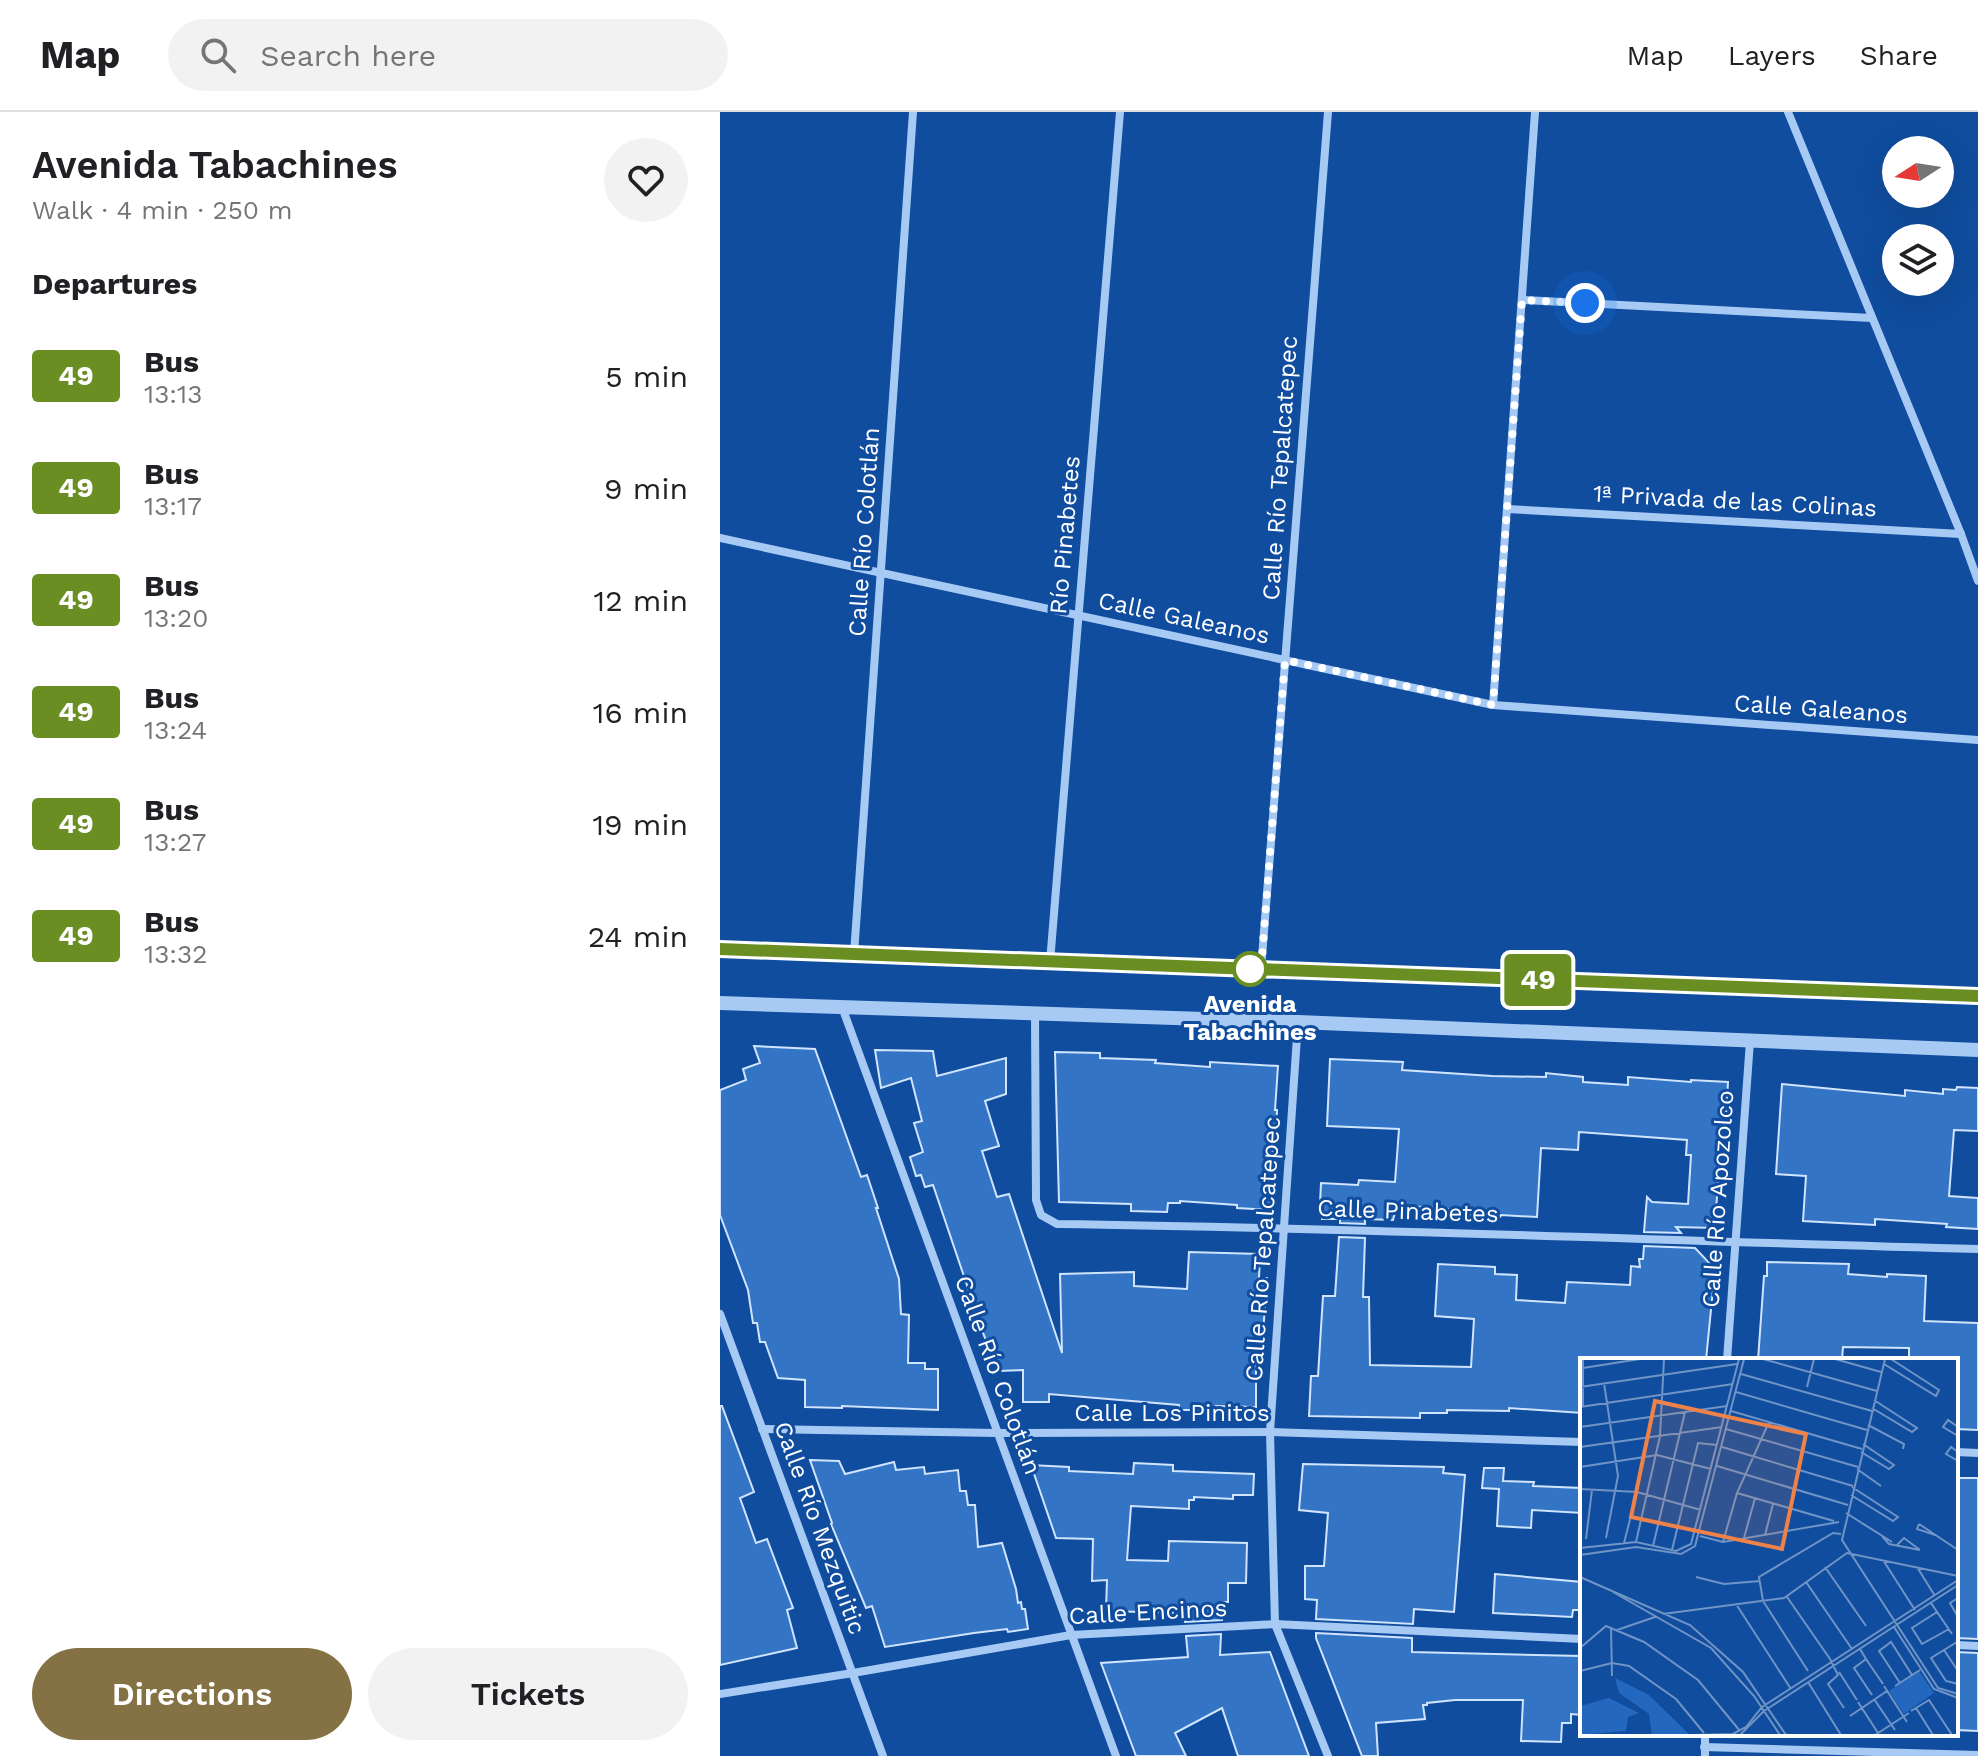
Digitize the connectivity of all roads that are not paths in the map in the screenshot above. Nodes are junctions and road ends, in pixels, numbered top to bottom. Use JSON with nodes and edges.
{"nodes":[{"id":1,"x":913,"y":112,"type":"edge"},
{"id":2,"x":1120,"y":112,"type":"edge"},
{"id":3,"x":1328,"y":112,"type":"edge"},
{"id":4,"x":1535,"y":112,"type":"edge"},
{"id":5,"x":1788,"y":112,"type":"edge"},
{"id":6,"x":1522,"y":300,"type":"junction"},
{"id":7,"x":1872,"y":318,"type":"junction"},
{"id":8,"x":1507,"y":509,"type":"junction"},
{"id":9,"x":1961,"y":534,"type":"junction"},
{"id":10,"x":720,"y":538,"type":"edge"},
{"id":11,"x":881,"y":573,"type":"junction"},
{"id":12,"x":1978,"y":581,"type":"edge"},
{"id":13,"x":1078,"y":616,"type":"junction"},
{"id":14,"x":1285,"y":660,"type":"junction"},
{"id":15,"x":1493,"y":705,"type":"junction"},
{"id":16,"x":1978,"y":740,"type":"edge"},
{"id":17,"x":720,"y":949,"type":"edge"},
{"id":18,"x":854,"y":954,"type":"junction"},
{"id":19,"x":1050,"y":962,"type":"junction"},
{"id":20,"x":1261,"y":970,"type":"junction"},
{"id":21,"x":1978,"y":996,"type":"edge"},
{"id":22,"x":720,"y":1003,"type":"edge"},
{"id":23,"x":842,"y":1007,"type":"junction"},
{"id":24,"x":1035,"y":1014,"type":"junction"},
{"id":25,"x":1298,"y":1022,"type":"junction"},
{"id":26,"x":1750,"y":1041,"type":"junction"},
{"id":27,"x":1978,"y":1050,"type":"edge"},
{"id":28,"x":1285,"y":1227,"type":"junction"},
{"id":29,"x":1734,"y":1243,"type":"junction"},
{"id":30,"x":1978,"y":1249,"type":"edge"},
{"id":31,"x":720,"y":1314,"type":"edge"},
{"id":32,"x":1727,"y":1358,"type":"edge"},
{"id":33,"x":762,"y":1429,"type":"junction"},
{"id":34,"x":1270,"y":1432,"type":"junction"},
{"id":35,"x":998,"y":1433,"type":"junction"},
{"id":36,"x":1580,"y":1442,"type":"edge"},
{"id":37,"x":1958,"y":1452,"type":"edge"},
{"id":38,"x":1978,"y":1453,"type":"edge"},
{"id":39,"x":1275,"y":1624,"type":"junction"},
{"id":40,"x":1071,"y":1635,"type":"junction"},
{"id":41,"x":1580,"y":1639,"type":"edge"},
{"id":42,"x":1958,"y":1645,"type":"edge"},
{"id":43,"x":1978,"y":1646,"type":"edge"},
{"id":44,"x":853,"y":1673,"type":"junction"},
{"id":45,"x":720,"y":1694,"type":"edge"},
{"id":46,"x":1705,"y":1752,"type":"edge"},
{"id":47,"x":1978,"y":1755,"type":"edge"},
{"id":48,"x":883,"y":1756,"type":"edge"},
{"id":49,"x":1116,"y":1756,"type":"edge"},
{"id":50,"x":1328,"y":1756,"type":"edge"}],
"edges":[{"from":1,"to":11,"type":"street","name":"Calle Río Colotlán"},
{"from":2,"to":13,"type":"street","name":"Río Pinabetes"},
{"from":3,"to":14,"type":"street","name":"Calle Río Tepalcatepec"},
{"from":4,"to":6,"type":"street"},
{"from":5,"to":7,"type":"street"},
{"from":6,"to":7,"type":"street"},
{"from":6,"to":8,"type":"street"},
{"from":7,"to":9,"type":"street"},
{"from":8,"to":9,"type":"street","name":"1ª Privada de las Colinas"},
{"from":8,"to":15,"type":"street"},
{"from":9,"to":12,"type":"street"},
{"from":10,"to":11,"type":"street","name":"Calle Galeanos"},
{"from":11,"to":13,"type":"street","name":"Calle Galeanos"},
{"from":11,"to":18,"type":"street","name":"Calle Río Colotlán"},
{"from":13,"to":14,"type":"street","name":"Calle Galeanos"},
{"from":13,"to":19,"type":"street","name":"Río Pinabetes"},
{"from":14,"to":15,"type":"street","name":"Calle Galeanos"},
{"from":14,"to":20,"type":"street","name":"Calle Río Tepalcatepec"},
{"from":15,"to":16,"type":"street","name":"Calle Galeanos"},
{"from":17,"to":18,"type":"street"},
{"from":18,"to":19,"type":"street"},
{"from":19,"to":20,"type":"street"},
{"from":20,"to":21,"type":"street"},
{"from":22,"to":23,"type":"street"},
{"from":23,"to":24,"type":"street"},
{"from":23,"to":35,"type":"street","name":"Calle Río Colotlán"},
{"from":24,"to":25,"type":"street"},
{"from":24,"to":28,"type":"street","name":"Calle Pinabetes"},
{"from":25,"to":26,"type":"street"},
{"from":25,"to":28,"type":"street","name":"Calle Río Tepalcatepec"},
{"from":26,"to":27,"type":"street"},
{"from":26,"to":29,"type":"street","name":"Calle Río Apozolco"},
{"from":28,"to":29,"type":"street","name":"Calle Pinabetes"},
{"from":28,"to":34,"type":"street","name":"Calle Río Tepalcatepec"},
{"from":29,"to":30,"type":"street","name":"Calle Pinabetes"},
{"from":29,"to":32,"type":"street","name":"Calle Río Apozolco"},
{"from":31,"to":33,"type":"street","name":"Calle Río Mezquitic"},
{"from":33,"to":35,"type":"street","name":"Calle Los Pinitos"},
{"from":33,"to":44,"type":"street","name":"Calle Río Mezquitic"},
{"from":34,"to":35,"type":"street","name":"Calle Los Pinitos"},
{"from":34,"to":36,"type":"street","name":"Calle Los Pinitos"},
{"from":34,"to":39,"type":"street","name":"Calle Río Tepalcatepec"},
{"from":35,"to":40,"type":"street","name":"Calle Río Colotlán"},
{"from":37,"to":38,"type":"street"},
{"from":39,"to":40,"type":"street","name":"Calle Encinos"},
{"from":39,"to":41,"type":"street","name":"Calle Encinos"},
{"from":39,"to":50,"type":"street","name":"Calle Río Tepalcatepec"},
{"from":40,"to":44,"type":"street","name":"Calle Encinos"},
{"from":40,"to":49,"type":"street","name":"Calle Río Colotlán"},
{"from":42,"to":43,"type":"street"},
{"from":44,"to":45,"type":"street","name":"Calle Encinos"},
{"from":44,"to":48,"type":"street","name":"Calle Río Mezquitic"},
{"from":46,"to":47,"type":"street"}]}
